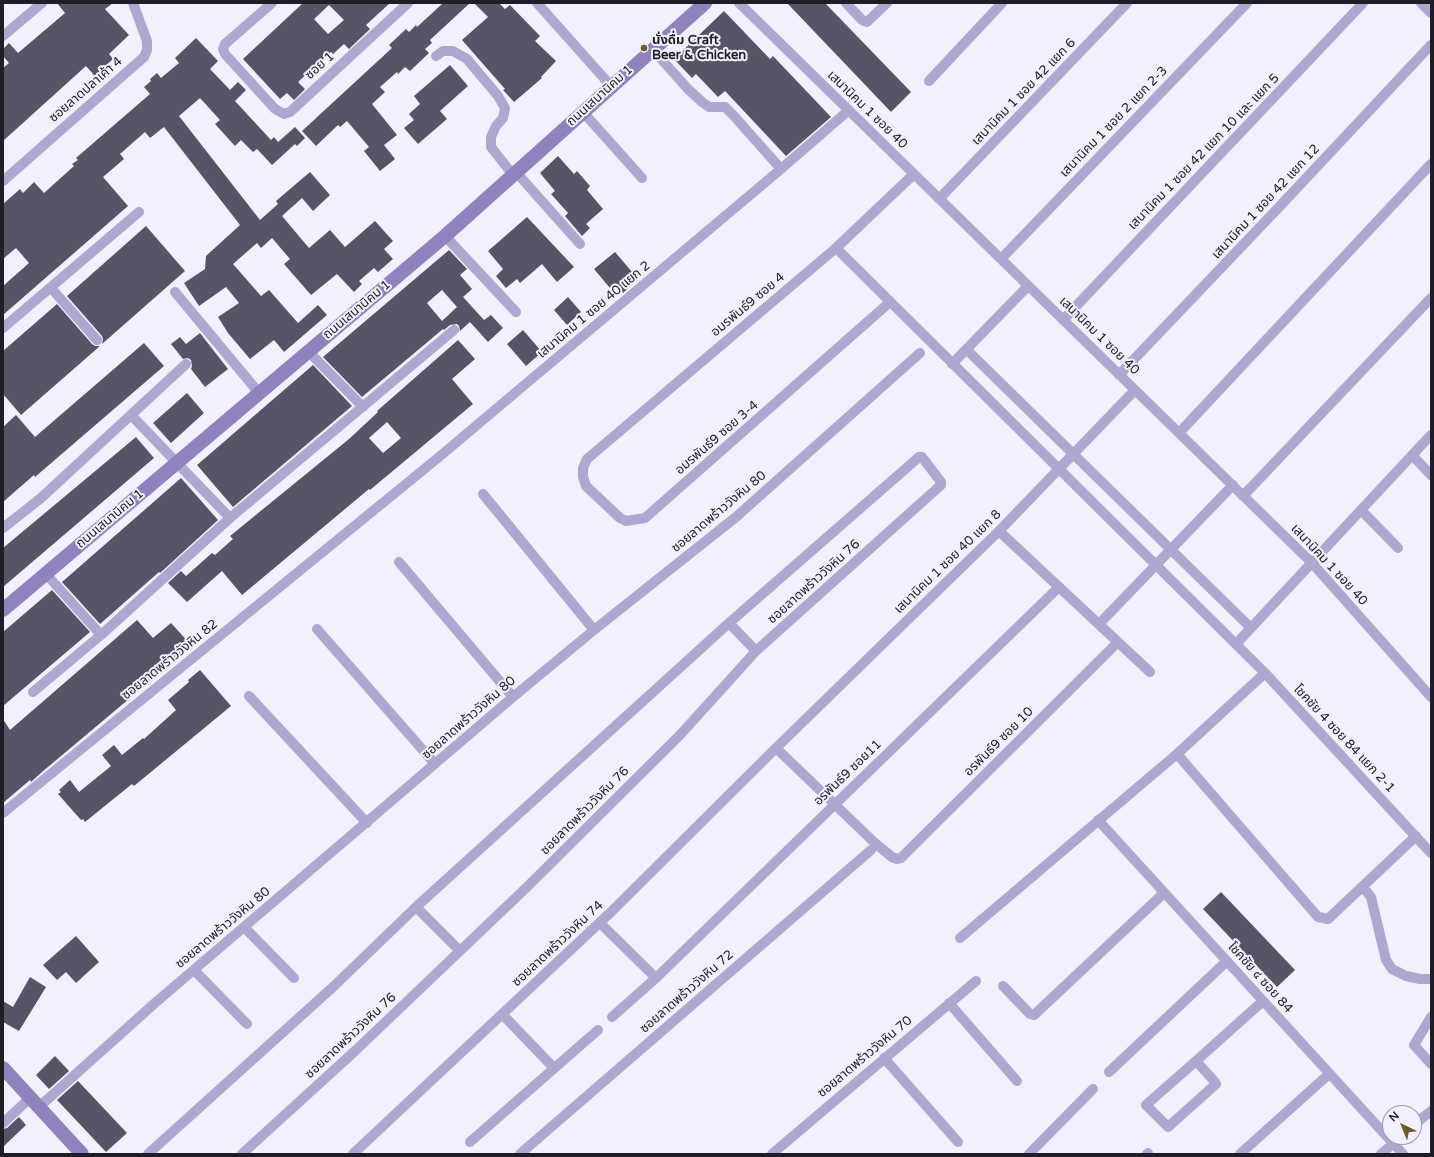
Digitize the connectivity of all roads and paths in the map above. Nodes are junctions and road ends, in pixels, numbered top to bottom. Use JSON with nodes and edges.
{"nodes":[{"id":1,"x":42,"y":3,"type":"edge"},
{"id":2,"x":133,"y":3,"type":"edge"},
{"id":3,"x":272,"y":3,"type":"edge"},
{"id":4,"x":408,"y":3,"type":"edge"},
{"id":5,"x":536,"y":3,"type":"edge"},
{"id":6,"x":705,"y":3,"type":"edge"},
{"id":7,"x":740,"y":3,"type":"edge"},
{"id":8,"x":846,"y":3,"type":"edge"},
{"id":9,"x":887,"y":3,"type":"edge"},
{"id":10,"x":1002,"y":3,"type":"edge"},
{"id":11,"x":1127,"y":3,"type":"edge"},
{"id":12,"x":1247,"y":3,"type":"edge"},
{"id":13,"x":1363,"y":3,"type":"edge"},
{"id":14,"x":1421,"y":3,"type":"edge"},
{"id":15,"x":1431,"y":13,"type":"edge"},
{"id":16,"x":3,"y":36,"type":"edge"},
{"id":17,"x":1431,"y":45,"type":"edge"},
{"id":18,"x":653,"y":50,"type":"junction"},
{"id":19,"x":436,"y":56,"type":"dead end"},
{"id":20,"x":929,"y":80,"type":"dead end"},
{"id":21,"x":612,"y":86,"type":"junction"},
{"id":22,"x":849,"y":110,"type":"junction"},
{"id":23,"x":583,"y":112,"type":"junction"},
{"id":24,"x":1431,"y":164,"type":"edge"},
{"id":25,"x":781,"y":169,"type":"junction"},
{"id":26,"x":514,"y":173,"type":"junction"},
{"id":27,"x":914,"y":174,"type":"junction"},
{"id":28,"x":642,"y":178,"type":"dead end"},
{"id":29,"x":3,"y":181,"type":"edge"},
{"id":30,"x":939,"y":199,"type":"junction"},
{"id":31,"x":139,"y":212,"type":"dead end"},
{"id":32,"x":445,"y":236,"type":"junction"},
{"id":33,"x":580,"y":244,"type":"dead end"},
{"id":34,"x":836,"y":248,"type":"junction"},
{"id":35,"x":1001,"y":259,"type":"junction"},
{"id":36,"x":1028,"y":286,"type":"junction"},
{"id":37,"x":51,"y":288,"type":"junction"},
{"id":38,"x":175,"y":292,"type":"dead end"},
{"id":39,"x":1431,"y":298,"type":"edge"},
{"id":40,"x":890,"y":302,"type":"junction"},
{"id":41,"x":516,"y":312,"type":"dead end"},
{"id":42,"x":1063,"y":320,"type":"junction"},
{"id":43,"x":3,"y":328,"type":"edge"},
{"id":44,"x":454,"y":330,"type":"dead end"},
{"id":45,"x":97,"y":340,"type":"dead end"},
{"id":46,"x":966,"y":350,"type":"junction"},
{"id":47,"x":308,"y":351,"type":"junction"},
{"id":48,"x":920,"y":353,"type":"dead end"},
{"id":49,"x":186,"y":364,"type":"dead end"},
{"id":50,"x":952,"y":364,"type":"junction"},
{"id":51,"x":1119,"y":375,"type":"junction"},
{"id":52,"x":1135,"y":390,"type":"junction"},
{"id":53,"x":259,"y":393,"type":"junction"},
{"id":54,"x":363,"y":407,"type":"junction"},
{"id":55,"x":130,"y":415,"type":"junction"},
{"id":56,"x":1179,"y":433,"type":"junction"},
{"id":57,"x":1431,"y":435,"type":"edge"},
{"id":58,"x":595,"y":452,"type":"joint"},
{"id":59,"x":1073,"y":454,"type":"junction"},
{"id":60,"x":1412,"y":456,"type":"junction"},
{"id":61,"x":177,"y":463,"type":"junction"},
{"id":62,"x":1058,"y":468,"type":"junction"},
{"id":63,"x":1431,"y":475,"type":"edge"},
{"id":64,"x":1232,"y":485,"type":"junction"},
{"id":65,"x":483,"y":494,"type":"dead end"},
{"id":66,"x":1243,"y":496,"type":"junction"},
{"id":67,"x":1361,"y":510,"type":"junction"},
{"id":68,"x":230,"y":518,"type":"junction"},
{"id":69,"x":354,"y":527,"type":"joint"},
{"id":70,"x":3,"y":528,"type":"edge"},
{"id":71,"x":999,"y":531,"type":"junction"},
{"id":72,"x":1398,"y":548,"type":"dead end"},
{"id":73,"x":1171,"y":550,"type":"junction"},
{"id":74,"x":399,"y":562,"type":"dead end"},
{"id":75,"x":1312,"y":563,"type":"junction"},
{"id":76,"x":1156,"y":565,"type":"junction"},
{"id":77,"x":46,"y":574,"type":"junction"},
{"id":78,"x":1058,"y":587,"type":"junction"},
{"id":79,"x":3,"y":610,"type":"edge"},
{"id":80,"x":729,"y":623,"type":"junction"},
{"id":81,"x":1099,"y":624,"type":"junction"},
{"id":82,"x":1251,"y":628,"type":"junction"},
{"id":83,"x":317,"y":629,"type":"dead end"},
{"id":84,"x":594,"y":630,"type":"junction"},
{"id":85,"x":101,"y":635,"type":"junction"},
{"id":86,"x":1118,"y":642,"type":"junction"},
{"id":87,"x":1236,"y":644,"type":"junction"},
{"id":88,"x":756,"y":651,"type":"junction"},
{"id":89,"x":1150,"y":672,"type":"dead end"},
{"id":90,"x":1265,"y":673,"type":"junction"},
{"id":91,"x":33,"y":692,"type":"dead end"},
{"id":92,"x":248,"y":696,"type":"dead end"},
{"id":93,"x":513,"y":697,"type":"junction"},
{"id":94,"x":1431,"y":697,"type":"edge"},
{"id":95,"x":776,"y":748,"type":"junction"},
{"id":96,"x":1176,"y":754,"type":"junction"},
{"id":97,"x":435,"y":764,"type":"junction"},
{"id":98,"x":835,"y":804,"type":"junction"},
{"id":99,"x":3,"y":813,"type":"edge"},
{"id":100,"x":1098,"y":820,"type":"junction"},
{"id":101,"x":367,"y":823,"type":"junction"},
{"id":102,"x":1416,"y":836,"type":"junction"},
{"id":103,"x":871,"y":850,"type":"dead end"},
{"id":104,"x":1431,"y":853,"type":"edge"},
{"id":105,"x":1362,"y":887,"type":"junction"},
{"id":106,"x":1164,"y":893,"type":"junction"},
{"id":107,"x":416,"y":907,"type":"junction"},
{"id":108,"x":600,"y":923,"type":"junction"},
{"id":109,"x":244,"y":927,"type":"junction"},
{"id":110,"x":960,"y":938,"type":"dead end"},
{"id":111,"x":460,"y":950,"type":"junction"},
{"id":112,"x":1227,"y":961,"type":"junction"},
{"id":113,"x":194,"y":970,"type":"junction"},
{"id":114,"x":294,"y":978,"type":"dead end"},
{"id":115,"x":656,"y":978,"type":"junction"},
{"id":116,"x":1431,"y":979,"type":"edge"},
{"id":117,"x":976,"y":981,"type":"dead end"},
{"id":118,"x":1003,"y":986,"type":"dead end"},
{"id":119,"x":1263,"y":1001,"type":"junction"},
{"id":120,"x":949,"y":1003,"type":"junction"},
{"id":121,"x":502,"y":1014,"type":"junction"},
{"id":122,"x":612,"y":1017,"type":"dead end"},
{"id":123,"x":1431,"y":1017,"type":"edge"},
{"id":124,"x":247,"y":1024,"type":"dead end"},
{"id":125,"x":598,"y":1030,"type":"dead end"},
{"id":126,"x":884,"y":1058,"type":"junction"},
{"id":127,"x":1196,"y":1061,"type":"junction"},
{"id":128,"x":1431,"y":1064,"type":"edge"},
{"id":129,"x":3,"y":1068,"type":"edge"},
{"id":130,"x":554,"y":1068,"type":"junction"},
{"id":131,"x":1110,"y":1072,"type":"dead end"},
{"id":132,"x":1329,"y":1074,"type":"junction"},
{"id":133,"x":1017,"y":1081,"type":"dead end"},
{"id":134,"x":1092,"y":1089,"type":"dead end"},
{"id":135,"x":35,"y":1103,"type":"junction"},
{"id":136,"x":1431,"y":1111,"type":"edge"},
{"id":137,"x":1422,"y":1118,"type":"edge"},
{"id":138,"x":3,"y":1124,"type":"edge"},
{"id":139,"x":1382,"y":1125,"type":"edge"},
{"id":140,"x":470,"y":1142,"type":"dead end"},
{"id":141,"x":958,"y":1142,"type":"dead end"},
{"id":142,"x":1391,"y":1145,"type":"edge"},
{"id":143,"x":155,"y":1152,"type":"edge"},
{"id":144,"x":82,"y":1154,"type":"edge"},
{"id":145,"x":242,"y":1154,"type":"edge"},
{"id":146,"x":353,"y":1154,"type":"edge"},
{"id":147,"x":520,"y":1154,"type":"edge"},
{"id":148,"x":772,"y":1154,"type":"edge"},
{"id":149,"x":1029,"y":1154,"type":"edge"},
{"id":150,"x":1240,"y":1154,"type":"edge"},
{"id":151,"x":1381,"y":1154,"type":"edge"}],
"edges":[{"from":1,"to":16,"type":"street"},
{"from":2,"to":29,"type":"street","name":"ซอยลาดปลาเค้า 4"},
{"from":3,"to":4,"type":"street","name":"ซอย 1"},
{"from":5,"to":21,"type":"street"},
{"from":6,"to":18,"type":"street","name":"ถนนเสนานิคม 1"},
{"from":7,"to":22,"type":"street","name":"เสนานิคม 1 ซอย 40"},
{"from":8,"to":9,"type":"street"},
{"from":10,"to":20,"type":"street"},
{"from":11,"to":30,"type":"street","name":"เสนานิคม 1 ซอย 42 แยก 6"},
{"from":12,"to":35,"type":"street","name":"เสนานิคม 1 ซอย 2 แยก 2-3"},
{"from":13,"to":42,"type":"street","name":"เสนานิคม 1 ซอย 42 แยก 10 และ แยก 5"},
{"from":14,"to":15,"type":"street"},
{"from":17,"to":51,"type":"street","name":"เสนานิคม 1 ซอย 42 แยก 12"},
{"from":18,"to":21,"type":"street","name":"ถนนเสนานิคม 1"},
{"from":18,"to":25,"type":"street"},
{"from":19,"to":26,"type":"street"},
{"from":21,"to":23,"type":"street","name":"ถนนเสนานิคม 1"},
{"from":22,"to":25,"type":"street","name":"เสนานิคม 1 ซอย 40 แยก 2"},
{"from":22,"to":27,"type":"street","name":"เสนานิคม 1 ซอย 40"},
{"from":23,"to":26,"type":"street","name":"ถนนเสนานิคม 1"},
{"from":23,"to":28,"type":"street"},
{"from":24,"to":56,"type":"street"},
{"from":25,"to":69,"type":"street","name":"เสนานิคม 1 ซอย 40 แยก 2"},
{"from":26,"to":32,"type":"street","name":"ถนนเสนานิคม 1"},
{"from":26,"to":33,"type":"street"},
{"from":27,"to":30,"type":"street","name":"เสนานิคม 1 ซอย 40"},
{"from":27,"to":34,"type":"street","name":"อมรพันธ์9 ซอย 4"},
{"from":30,"to":35,"type":"street","name":"เสนานิคม 1 ซอย 40"},
{"from":31,"to":37,"type":"street"},
{"from":32,"to":41,"type":"street"},
{"from":32,"to":47,"type":"street","name":"ถนนเสนานิคม 1"},
{"from":34,"to":40,"type":"street","name":"โชคชัย 4 ซอย 84 แยก 2-1"},
{"from":34,"to":58,"type":"street","name":"อมรพันธ์9 ซอย 4"},
{"from":35,"to":36,"type":"street","name":"เสนานิคม 1 ซอย 40"},
{"from":36,"to":42,"type":"street","name":"เสนานิคม 1 ซอย 40"},
{"from":36,"to":46,"type":"street"},
{"from":37,"to":43,"type":"street"},
{"from":37,"to":45,"type":"street"},
{"from":38,"to":53,"type":"street"},
{"from":39,"to":66,"type":"street"},
{"from":40,"to":50,"type":"street","name":"โชคชัย 4 ซอย 84 แยก 2-1"},
{"from":40,"to":58,"type":"street","name":"อมรพันธ์9 ซอย 3-4"},
{"from":42,"to":51,"type":"street","name":"เสนานิคม 1 ซอย 40"},
{"from":44,"to":54,"type":"street"},
{"from":46,"to":50,"type":"street"},
{"from":46,"to":59,"type":"street"},
{"from":47,"to":53,"type":"street","name":"ถนนเสนานิคม 1"},
{"from":47,"to":54,"type":"street"},
{"from":48,"to":84,"type":"street","name":"ซอยลาดพร้าววังหิน 80"},
{"from":49,"to":55,"type":"street"},
{"from":50,"to":62,"type":"street","name":"โชคชัย 4 ซอย 84 แยก 2-1"},
{"from":51,"to":52,"type":"street","name":"เสนานิคม 1 ซอย 40"},
{"from":52,"to":56,"type":"street","name":"เสนานิคม 1 ซอย 40"},
{"from":52,"to":59,"type":"street","name":"เสนานิคม 1 ซอย 40 แยก 8"},
{"from":53,"to":61,"type":"street","name":"ถนนเสนานิคม 1"},
{"from":54,"to":68,"type":"street"},
{"from":55,"to":61,"type":"street"},
{"from":55,"to":70,"type":"street"},
{"from":56,"to":64,"type":"street","name":"เสนานิคม 1 ซอย 40"},
{"from":57,"to":60,"type":"street"},
{"from":59,"to":62,"type":"street","name":"เสนานิคม 1 ซอย 40 แยก 8"},
{"from":59,"to":73,"type":"street"},
{"from":60,"to":63,"type":"street"},
{"from":60,"to":67,"type":"street"},
{"from":61,"to":68,"type":"street"},
{"from":61,"to":77,"type":"street","name":"ถนนเสนานิคม 1"},
{"from":62,"to":71,"type":"street","name":"เสนานิคม 1 ซอย 40 แยก 8"},
{"from":62,"to":76,"type":"street","name":"โชคชัย 4 ซอย 84 แยก 2-1"},
{"from":64,"to":66,"type":"street","name":"เสนานิคม 1 ซอย 40"},
{"from":64,"to":73,"type":"street"},
{"from":65,"to":84,"type":"street"},
{"from":66,"to":75,"type":"street","name":"เสนานิคม 1 ซอย 40"},
{"from":67,"to":72,"type":"street"},
{"from":67,"to":75,"type":"street"},
{"from":68,"to":85,"type":"street"},
{"from":69,"to":99,"type":"street","name":"ซอยลาดพร้าววังหิน 82"},
{"from":71,"to":78,"type":"street"},
{"from":71,"to":95,"type":"street","name":"เสนานิคม 1 ซอย 40 แยก 8"},
{"from":73,"to":76,"type":"street"},
{"from":73,"to":82,"type":"street"},
{"from":74,"to":93,"type":"street"},
{"from":75,"to":82,"type":"street"},
{"from":75,"to":94,"type":"street","name":"เสนานิคม 1 ซอย 40"},
{"from":76,"to":81,"type":"street"},
{"from":76,"to":87,"type":"street","name":"โชคชัย 4 ซอย 84 แยก 2-1"},
{"from":77,"to":79,"type":"street","name":"ถนนเสนานิคม 1"},
{"from":77,"to":85,"type":"street"},
{"from":78,"to":81,"type":"street"},
{"from":78,"to":98,"type":"street","name":"อรพันธ์9 ซอย11"},
{"from":80,"to":88,"type":"street"},
{"from":80,"to":88,"type":"street","name":"ซอยลาดพร้าววังหิน 76"},
{"from":80,"to":107,"type":"street","name":"ซอยลาดพร้าววังหิน 76"},
{"from":81,"to":86,"type":"street"},
{"from":82,"to":87,"type":"street"},
{"from":83,"to":97,"type":"street"},
{"from":84,"to":93,"type":"street","name":"ซอยลาดพร้าววังหิน 80"},
{"from":85,"to":91,"type":"street"},
{"from":86,"to":89,"type":"street"},
{"from":86,"to":98,"type":"street","name":"อรพันธ์9 ซอย 10"},
{"from":87,"to":90,"type":"street","name":"โชคชัย 4 ซอย 84 แยก 2-1"},
{"from":88,"to":111,"type":"street","name":"ซอยลาดพร้าววังหิน 76"},
{"from":90,"to":96,"type":"street"},
{"from":90,"to":102,"type":"street","name":"โชคชัย 4 ซอย 84 แยก 2-1"},
{"from":92,"to":101,"type":"street"},
{"from":93,"to":97,"type":"street","name":"ซอยลาดพร้าววังหิน 80"},
{"from":95,"to":98,"type":"street"},
{"from":95,"to":108,"type":"street","name":"ซอยลาดพร้าววังหิน 74"},
{"from":96,"to":100,"type":"street"},
{"from":96,"to":105,"type":"street"},
{"from":97,"to":101,"type":"street","name":"ซอยลาดพร้าววังหิน 80"},
{"from":98,"to":115,"type":"street","name":"อรพันธ์9 ซอย11"},
{"from":100,"to":106,"type":"street","name":"โชคชัย ๔ ซอย 84"},
{"from":100,"to":110,"type":"street"},
{"from":101,"to":109,"type":"street","name":"ซอยลาดพร้าววังหิน 80"},
{"from":102,"to":104,"type":"street","name":"โชคชัย 4 ซอย 84 แยก 2-1"},
{"from":102,"to":105,"type":"street"},
{"from":103,"to":147,"type":"street","name":"ซอยลาดพร้าววังหิน 72"},
{"from":105,"to":116,"type":"street"},
{"from":106,"to":112,"type":"street","name":"โชคชัย ๔ ซอย 84"},
{"from":106,"to":118,"type":"street"},
{"from":107,"to":111,"type":"street"},
{"from":107,"to":143,"type":"street","name":"ซอยลาดพร้าววังหิน 76"},
{"from":108,"to":115,"type":"street"},
{"from":108,"to":121,"type":"street","name":"ซอยลาดพร้าววังหิน 74"},
{"from":109,"to":113,"type":"street","name":"ซอยลาดพร้าววังหิน 80"},
{"from":109,"to":114,"type":"street"},
{"from":111,"to":145,"type":"street","name":"ซอยลาดพร้าววังหิน 76"},
{"from":112,"to":119,"type":"street","name":"โชคชัย ๔ ซอย 84"},
{"from":112,"to":131,"type":"street"},
{"from":113,"to":124,"type":"street"},
{"from":113,"to":135,"type":"street","name":"ซอยลาดพร้าววังหิน 80"},
{"from":115,"to":122,"type":"street","name":"อรพันธ์9 ซอย11"},
{"from":117,"to":120,"type":"street","name":"ซอยลาดพร้าววังหิน 70"},
{"from":119,"to":127,"type":"street"},
{"from":119,"to":132,"type":"street","name":"โชคชัย ๔ ซอย 84"},
{"from":120,"to":126,"type":"street","name":"ซอยลาดพร้าววังหิน 70"},
{"from":120,"to":133,"type":"street"},
{"from":121,"to":130,"type":"street"},
{"from":121,"to":146,"type":"street","name":"ซอยลาดพร้าววังหิน 74"},
{"from":123,"to":128,"type":"street"},
{"from":125,"to":130,"type":"street"},
{"from":126,"to":141,"type":"street"},
{"from":126,"to":148,"type":"street","name":"ซอยลาดพร้าววังหิน 70"},
{"from":127,"to":127,"type":"street"},
{"from":129,"to":135,"type":"street"},
{"from":130,"to":140,"type":"street"},
{"from":132,"to":139,"type":"street","name":"โชคชัย ๔ ซอย 84"},
{"from":132,"to":150,"type":"street"},
{"from":134,"to":149,"type":"street"},
{"from":135,"to":138,"type":"street","name":"ซอยลาดพร้าววังหิน 80"},
{"from":135,"to":144,"type":"street"},
{"from":136,"to":137,"type":"street"},
{"from":142,"to":151,"type":"street"}]}
